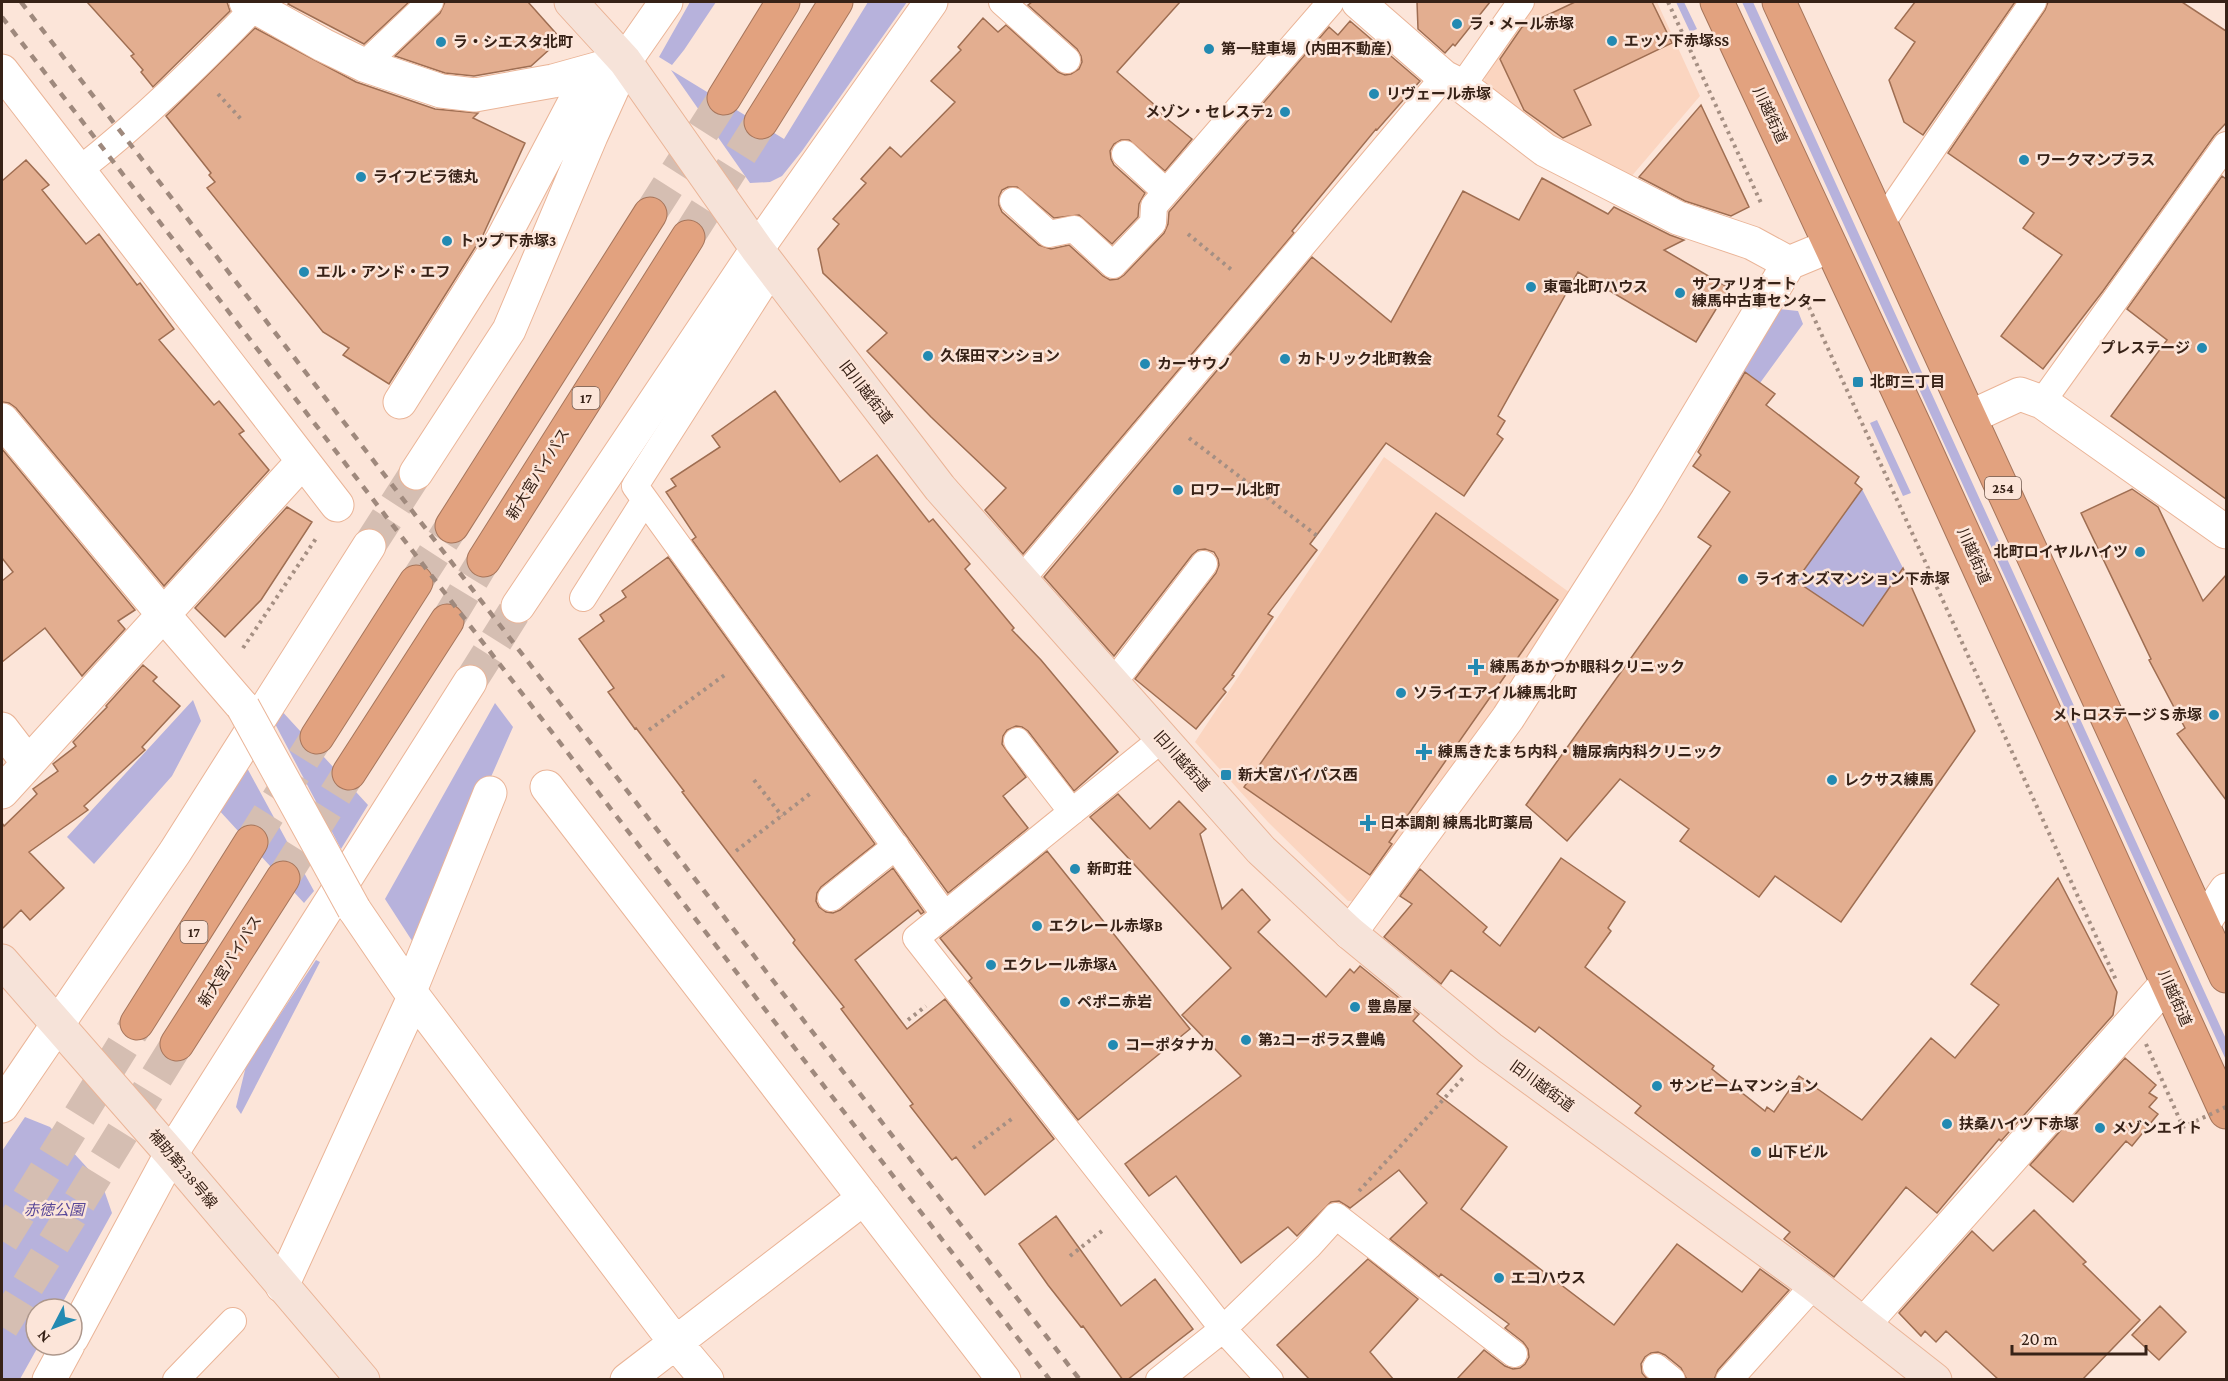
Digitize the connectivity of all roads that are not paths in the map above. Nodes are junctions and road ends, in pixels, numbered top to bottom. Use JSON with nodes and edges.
{"nodes":[{"id":1,"x":430,"y":2,"type":"edge"},
{"id":2,"x":570,"y":2,"type":"edge"},
{"id":3,"x":783,"y":2,"type":"edge"},
{"id":4,"x":836,"y":2,"type":"edge"},
{"id":5,"x":931,"y":2,"type":"edge"},
{"id":6,"x":1002,"y":2,"type":"edge"},
{"id":7,"x":1331,"y":2,"type":"edge"},
{"id":8,"x":1358,"y":2,"type":"edge"},
{"id":9,"x":1521,"y":2,"type":"edge"},
{"id":10,"x":1717,"y":2,"type":"edge"},
{"id":11,"x":1779,"y":2,"type":"edge"},
{"id":12,"x":2033,"y":2,"type":"edge"},
{"id":13,"x":665,"y":3,"type":"edge"},
{"id":14,"x":250,"y":4,"type":"edge"},
{"id":15,"x":1067,"y":60,"type":"dead end"},
{"id":16,"x":625,"y":61,"type":"junction"},
{"id":17,"x":364,"y":65,"type":"junction"},
{"id":18,"x":2,"y":70,"type":"edge"},
{"id":19,"x":591,"y":71,"type":"junction"},
{"id":20,"x":1453,"y":81,"type":"junction"},
{"id":21,"x":724,"y":98,"type":"tunnel mouth"},
{"id":22,"x":761,"y":122,"type":"tunnel mouth"},
{"id":23,"x":2226,"y":145,"type":"edge"},
{"id":24,"x":1125,"y":154,"type":"dead end"},
{"id":25,"x":78,"y":171,"type":"junction"},
{"id":26,"x":1160,"y":199,"type":"junction"},
{"id":27,"x":1013,"y":201,"type":"dead end"},
{"id":28,"x":651,"y":214,"type":"tunnel mouth"},
{"id":29,"x":1881,"y":224,"type":"junction"},
{"id":30,"x":688,"y":237,"type":"tunnel mouth"},
{"id":31,"x":1830,"y":246,"type":"junction"},
{"id":32,"x":765,"y":260,"type":"junction"},
{"id":33,"x":1789,"y":263,"type":"junction"},
{"id":34,"x":400,"y":402,"type":"dead end"},
{"id":35,"x":2042,"y":402,"type":"junction"},
{"id":36,"x":1970,"y":417,"type":"junction"},
{"id":37,"x":2,"y":420,"type":"edge"},
{"id":38,"x":303,"y":460,"type":"junction"},
{"id":39,"x":416,"y":473,"type":"tunnel mouth"},
{"id":40,"x":645,"y":500,"type":"junction"},
{"id":41,"x":337,"y":505,"type":"road end"},
{"id":42,"x":452,"y":526,"type":"tunnel mouth"},
{"id":43,"x":2226,"y":532,"type":"edge"},
{"id":44,"x":369,"y":546,"type":"tunnel mouth"},
{"id":45,"x":484,"y":560,"type":"tunnel mouth"},
{"id":46,"x":1204,"y":564,"type":"dead end"},
{"id":47,"x":1021,"y":580,"type":"junction"},
{"id":48,"x":416,"y":582,"type":"tunnel mouth"},
{"id":49,"x":583,"y":598,"type":"dead end"},
{"id":50,"x":518,"y":606,"type":"tunnel mouth"},
{"id":51,"x":162,"y":613,"type":"junction"},
{"id":52,"x":447,"y":621,"type":"tunnel mouth"},
{"id":53,"x":470,"y":682,"type":"tunnel mouth"},
{"id":54,"x":1113,"y":683,"type":"junction"},
{"id":55,"x":2,"y":729,"type":"edge"},
{"id":56,"x":317,"y":736,"type":"tunnel mouth"},
{"id":57,"x":1162,"y":739,"type":"junction"},
{"id":58,"x":1017,"y":741,"type":"dead end"},
{"id":59,"x":28,"y":763,"type":"junction"},
{"id":60,"x":350,"y":773,"type":"tunnel mouth"},
{"id":61,"x":547,"y":787,"type":"dead end"},
{"id":62,"x":2,"y":792,"type":"edge"},
{"id":63,"x":490,"y":793,"type":"dead end"},
{"id":64,"x":1072,"y":812,"type":"junction"},
{"id":65,"x":251,"y":842,"type":"tunnel mouth"},
{"id":66,"x":896,"y":846,"type":"junction"},
{"id":67,"x":283,"y":878,"type":"tunnel mouth"},
{"id":68,"x":2226,"y":890,"type":"edge"},
{"id":69,"x":831,"y":898,"type":"dead end"},
{"id":70,"x":945,"y":915,"type":"junction"},
{"id":71,"x":2203,"y":924,"type":"junction"},
{"id":72,"x":1350,"y":933,"type":"junction"},
{"id":73,"x":2,"y":960,"type":"edge"},
{"id":74,"x":2226,"y":976,"type":"edge"},
{"id":75,"x":2168,"y":983,"type":"junction"},
{"id":76,"x":412,"y":994,"type":"junction"},
{"id":77,"x":137,"y":1023,"type":"tunnel mouth"},
{"id":78,"x":57,"y":1024,"type":"junction"},
{"id":79,"x":177,"y":1044,"type":"tunnel mouth"},
{"id":80,"x":2,"y":1106,"type":"edge"},
{"id":81,"x":2226,"y":1112,"type":"edge"},
{"id":82,"x":171,"y":1154,"type":"junction"},
{"id":83,"x":864,"y":1198,"type":"junction"},
{"id":84,"x":1814,"y":1285,"type":"junction"},
{"id":85,"x":282,"y":1286,"type":"junction"},
{"id":86,"x":84,"y":1316,"type":"edge"},
{"id":87,"x":233,"y":1321,"type":"dead end"},
{"id":88,"x":1863,"y":1324,"type":"junction"},
{"id":89,"x":1223,"y":1329,"type":"junction"},
{"id":90,"x":675,"y":1342,"type":"junction"},
{"id":91,"x":1514,"y":1354,"type":"dead end"},
{"id":92,"x":61,"y":1357,"type":"edge"},
{"id":93,"x":49,"y":1380,"type":"edge"},
{"id":94,"x":176,"y":1380,"type":"edge"},
{"id":95,"x":363,"y":1380,"type":"edge"},
{"id":96,"x":627,"y":1380,"type":"edge"},
{"id":97,"x":707,"y":1380,"type":"edge"},
{"id":98,"x":1004,"y":1380,"type":"edge"},
{"id":99,"x":1159,"y":1380,"type":"edge"},
{"id":100,"x":1270,"y":1380,"type":"edge"},
{"id":101,"x":1729,"y":1380,"type":"edge"},
{"id":102,"x":1935,"y":1380,"type":"edge"}],
"edges":[{"from":1,"to":17,"type":"lane"},
{"from":2,"to":16,"type":"street","name":"旧川越街道"},
{"from":3,"to":21,"type":"highway"},
{"from":4,"to":22,"type":"highway"},
{"from":5,"to":32,"type":"street"},
{"from":6,"to":15,"type":"lane"},
{"from":7,"to":26,"type":"lane"},
{"from":8,"to":20,"type":"street"},
{"from":9,"to":20,"type":"lane"},
{"from":10,"to":31,"type":"highway","name":"川越街道"},
{"from":11,"to":29,"type":"highway","number":"254"},
{"from":12,"to":29,"type":"lane"},
{"from":13,"to":16,"type":"street"},
{"from":14,"to":17,"type":"street"},
{"from":14,"to":25,"type":"lane"},
{"from":16,"to":19,"type":"street"},
{"from":16,"to":32,"type":"street","name":"旧川越街道"},
{"from":16,"to":39,"type":"street"},
{"from":17,"to":19,"type":"street"},
{"from":18,"to":25,"type":"street"},
{"from":19,"to":34,"type":"street"},
{"from":20,"to":33,"type":"street"},
{"from":20,"to":47,"type":"lane"},
{"from":23,"to":35,"type":"lane"},
{"from":24,"to":26,"type":"lane"},
{"from":25,"to":38,"type":"street"},
{"from":26,"to":27,"type":"lane"},
{"from":28,"to":42,"type":"highway"},
{"from":29,"to":36,"type":"highway","number":"254"},
{"from":30,"to":45,"type":"highway","name":"新大宮バイパス","number":"17"},
{"from":31,"to":33,"type":"street"},
{"from":31,"to":75,"type":"highway","name":"川越街道"},
{"from":32,"to":40,"type":"lane"},
{"from":32,"to":47,"type":"street","name":"旧川越街道"},
{"from":32,"to":50,"type":"street"},
{"from":33,"to":72,"type":"street"},
{"from":35,"to":36,"type":"street"},
{"from":35,"to":43,"type":"street"},
{"from":36,"to":71,"type":"highway","number":"254"},
{"from":37,"to":51,"type":"street"},
{"from":38,"to":41,"type":"street"},
{"from":38,"to":51,"type":"street"},
{"from":40,"to":49,"type":"lane"},
{"from":40,"to":66,"type":"lane"},
{"from":44,"to":78,"type":"street"},
{"from":46,"to":54,"type":"lane"},
{"from":47,"to":54,"type":"street","name":"旧川越街道"},
{"from":48,"to":56,"type":"highway"},
{"from":51,"to":59,"type":"street"},
{"from":51,"to":76,"type":"street","bridge":true},
{"from":52,"to":60,"type":"highway"},
{"from":53,"to":82,"type":"street"},
{"from":54,"to":57,"type":"street","name":"旧川越街道"},
{"from":55,"to":59,"type":"street"},
{"from":57,"to":64,"type":"lane"},
{"from":57,"to":72,"type":"street","name":"旧川越街道"},
{"from":58,"to":64,"type":"lane"},
{"from":59,"to":62,"type":"street"},
{"from":61,"to":83,"type":"street"},
{"from":63,"to":76,"type":"street"},
{"from":64,"to":70,"type":"lane"},
{"from":65,"to":77,"type":"highway","number":"17"},
{"from":66,"to":69,"type":"lane"},
{"from":66,"to":70,"type":"lane"},
{"from":67,"to":79,"type":"highway","name":"新大宮バイパス"},
{"from":68,"to":71,"type":"street"},
{"from":70,"to":89,"type":"lane"},
{"from":71,"to":74,"type":"highway","number":"254"},
{"from":72,"to":84,"type":"street","name":"旧川越街道"},
{"from":73,"to":78,"type":"street","name":"補助第238号線"},
{"from":75,"to":81,"type":"highway","name":"川越街道"},
{"from":75,"to":88,"type":"street"},
{"from":76,"to":85,"type":"street"},
{"from":76,"to":90,"type":"street"},
{"from":78,"to":80,"type":"street"},
{"from":78,"to":82,"type":"street","name":"補助第238号線"},
{"from":82,"to":85,"type":"street","name":"補助第238号線"},
{"from":82,"to":86,"type":"street"},
{"from":83,"to":90,"type":"street"},
{"from":83,"to":98,"type":"street"},
{"from":84,"to":88,"type":"street","name":"旧川越街道"},
{"from":84,"to":101,"type":"lane"},
{"from":85,"to":95,"type":"street","name":"補助第238号線"},
{"from":87,"to":94,"type":"lane"},
{"from":88,"to":102,"type":"street","name":"旧川越街道"},
{"from":89,"to":91,"type":"lane"},
{"from":89,"to":99,"type":"lane"},
{"from":89,"to":100,"type":"lane"},
{"from":90,"to":96,"type":"street"},
{"from":90,"to":97,"type":"street"},
{"from":92,"to":93,"type":"street"}]}
